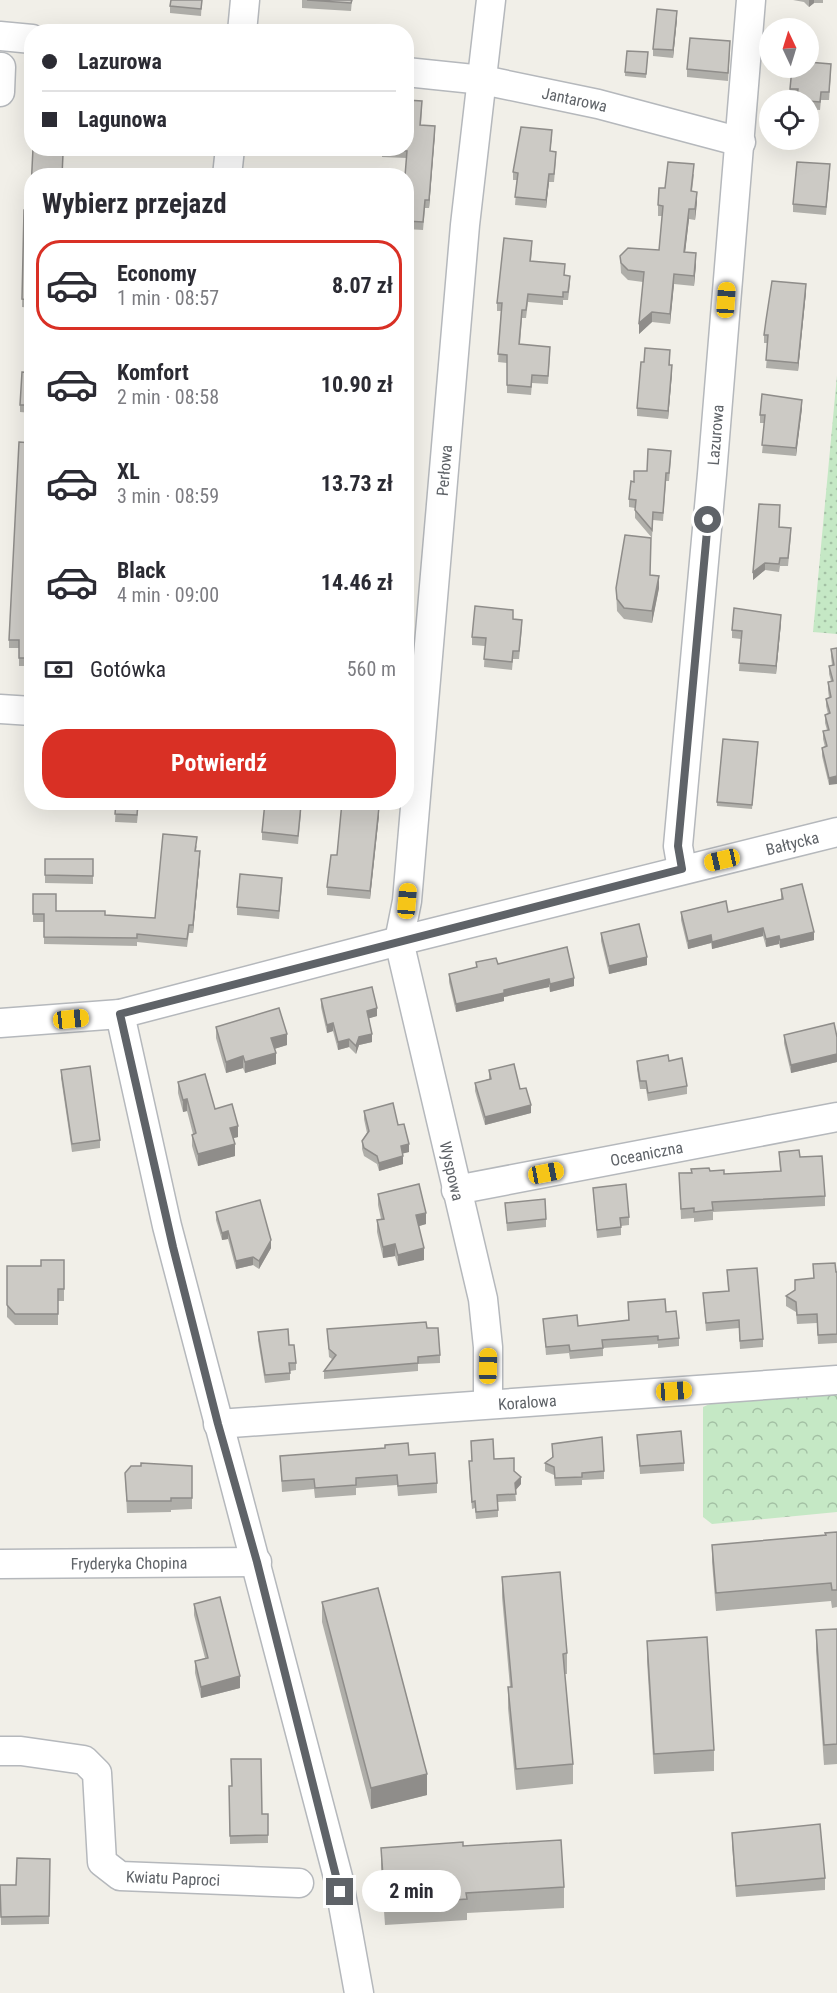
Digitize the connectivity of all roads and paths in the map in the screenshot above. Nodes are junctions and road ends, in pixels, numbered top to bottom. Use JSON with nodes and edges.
{"nodes":[{"id":1,"x":245,"y":0,"type":"edge"},
{"id":2,"x":491,"y":0,"type":"edge"},
{"id":3,"x":751,"y":0,"type":"edge"},
{"id":4,"x":243,"y":24,"type":"edge"},
{"id":5,"x":0,"y":36,"type":"edge"},
{"id":6,"x":24,"y":38,"type":"edge"},
{"id":7,"x":414,"y":73,"type":"edge"},
{"id":8,"x":483,"y":80,"type":"junction"},
{"id":9,"x":741,"y":142,"type":"junction"},
{"id":10,"x":415,"y":705,"type":"edge"},
{"id":11,"x":0,"y":710,"type":"edge"},
{"id":12,"x":24,"y":711,"type":"edge"},
{"id":13,"x":414,"y":730,"type":"edge"},
{"id":14,"x":411,"y":810,"type":"edge"},
{"id":15,"x":837,"y":832,"type":"edge"},
{"id":16,"x":682,"y":869,"type":"junction"},
{"id":17,"x":399,"y":941,"type":"junction"},
{"id":18,"x":120,"y":1014,"type":"junction"},
{"id":19,"x":0,"y":1023,"type":"edge"},
{"id":20,"x":837,"y":1117,"type":"edge"},
{"id":21,"x":456,"y":1190,"type":"junction"},
{"id":22,"x":837,"y":1380,"type":"edge"},
{"id":23,"x":488,"y":1404,"type":"junction"},
{"id":24,"x":218,"y":1424,"type":"junction"},
{"id":25,"x":257,"y":1562,"type":"junction"},
{"id":26,"x":0,"y":1564,"type":"edge"},
{"id":27,"x":0,"y":1751,"type":"edge"},
{"id":28,"x":299,"y":1883,"type":"dead end"},
{"id":29,"x":359,"y":1993,"type":"edge"}],
"edges":[{"from":1,"to":4,"type":"street"},
{"from":2,"to":8,"type":"street","name":"Perłowa"},
{"from":3,"to":9,"type":"street","name":"Lazurowa"},
{"from":5,"to":6,"type":"street"},
{"from":7,"to":8,"type":"street","name":"Jantarowa"},
{"from":8,"to":9,"type":"street","name":"Jantarowa"},
{"from":8,"to":10,"type":"street","name":"Perłowa"},
{"from":9,"to":16,"type":"street","name":"Lazurowa"},
{"from":10,"to":13,"type":"street","name":"Perłowa"},
{"from":11,"to":12,"type":"street"},
{"from":14,"to":17,"type":"street","name":"Perłowa"},
{"from":15,"to":16,"type":"street","name":"Bałtycka"},
{"from":16,"to":17,"type":"street","name":"Bałtycka"},
{"from":17,"to":18,"type":"street","name":"Bałtycka"},
{"from":17,"to":21,"type":"street","name":"Wyspowa"},
{"from":18,"to":19,"type":"street","name":"Bałtycka"},
{"from":18,"to":24,"type":"street"},
{"from":20,"to":21,"type":"street","name":"Oceaniczna"},
{"from":21,"to":23,"type":"street","name":"Wyspowa"},
{"from":22,"to":23,"type":"street","name":"Koralowa"},
{"from":23,"to":24,"type":"street","name":"Koralowa"},
{"from":24,"to":25,"type":"street"},
{"from":25,"to":26,"type":"street","name":"Fryderyka Chopina"},
{"from":25,"to":29,"type":"street"},
{"from":27,"to":28,"type":"street","name":"Kwiatu Paproci"}]}
